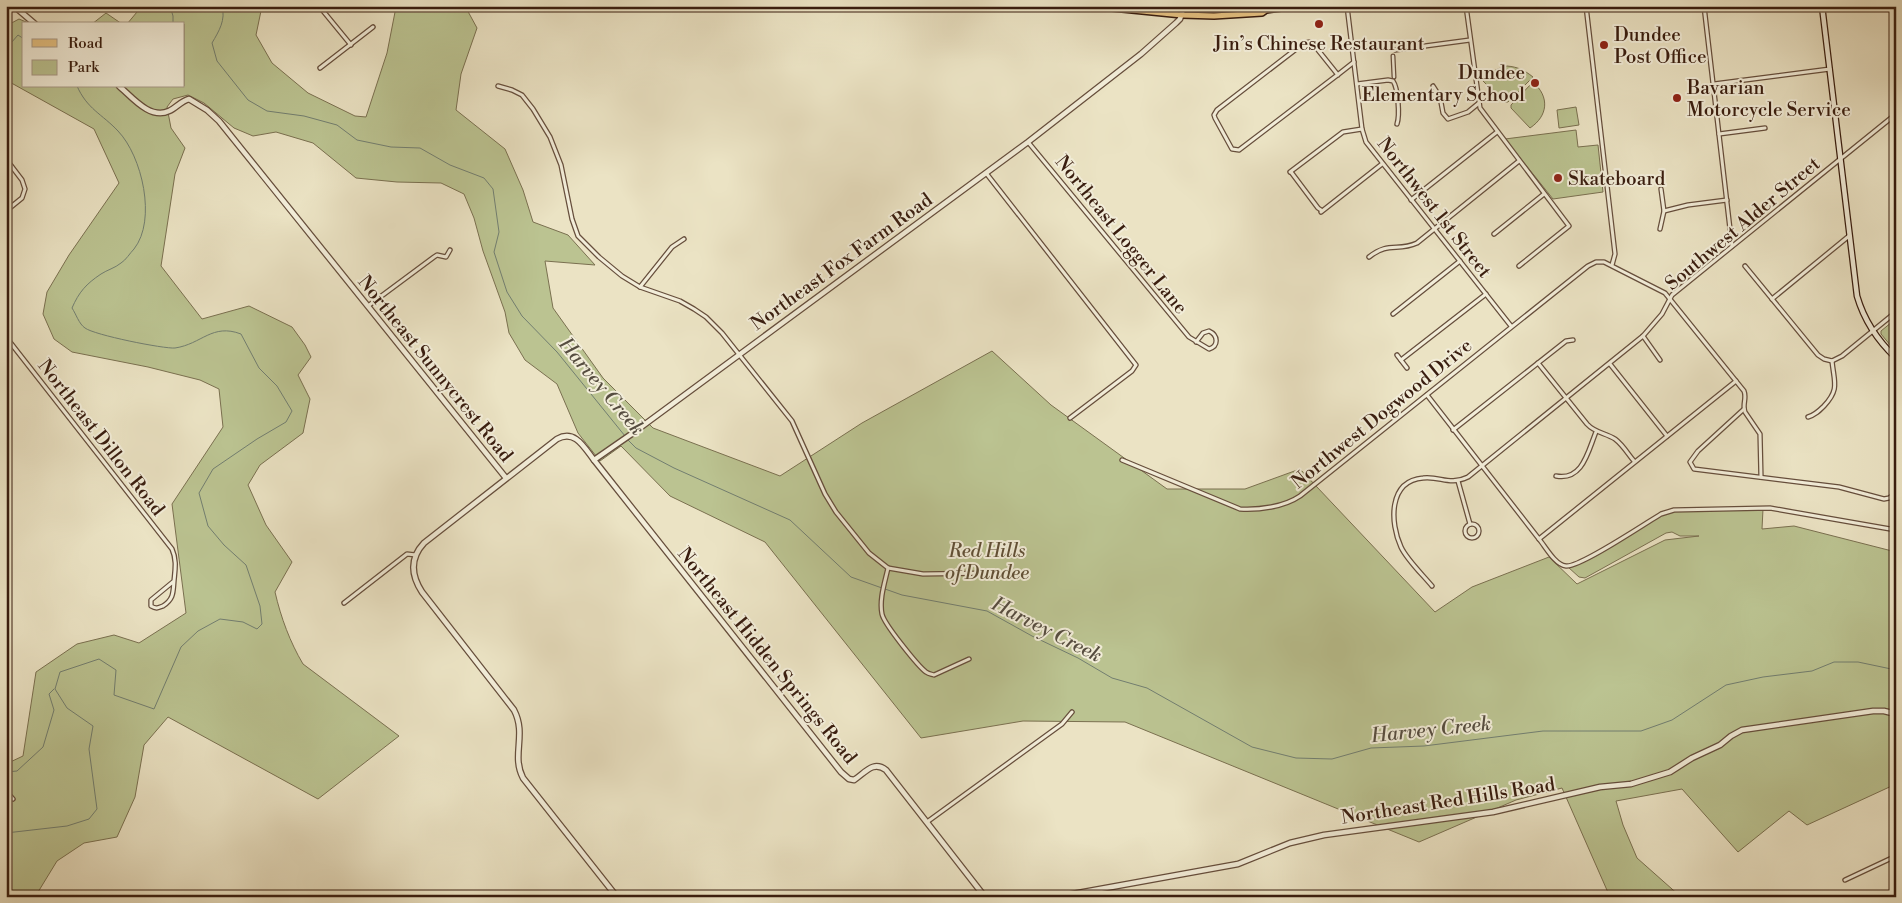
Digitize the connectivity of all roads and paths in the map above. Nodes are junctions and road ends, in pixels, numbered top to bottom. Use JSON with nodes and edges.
{"nodes":[{"id":1,"x":14,"y":6,"type":"edge"},
{"id":2,"x":320,"y":6,"type":"edge"},
{"id":3,"x":1092,"y":6,"type":"edge"},
{"id":4,"x":1178,"y":6,"type":"edge"},
{"id":5,"x":1184,"y":6,"type":"edge"},
{"id":6,"x":1296,"y":6,"type":"edge"},
{"id":7,"x":1347,"y":6,"type":"edge"},
{"id":8,"x":1466,"y":6,"type":"edge"},
{"id":9,"x":1586,"y":6,"type":"edge"},
{"id":10,"x":1704,"y":6,"type":"edge"},
{"id":11,"x":1822,"y":6,"type":"edge"},
{"id":12,"x":1266,"y":10,"type":"junction"},
{"id":13,"x":1182,"y":15,"type":"junction"},
{"id":14,"x":33,"y":22,"type":"edge"},
{"id":15,"x":373,"y":27,"type":"dead end"},
{"id":16,"x":1470,"y":40,"type":"junction"},
{"id":17,"x":350,"y":45,"type":"junction"},
{"id":18,"x":1395,"y":50,"type":"dead end"},
{"id":19,"x":1393,"y":56,"type":"dead end"},
{"id":20,"x":1354,"y":62,"type":"junction"},
{"id":21,"x":320,"y":68,"type":"dead end"},
{"id":22,"x":1830,"y":69,"type":"junction"},
{"id":23,"x":1338,"y":75,"type":"junction"},
{"id":24,"x":1394,"y":77,"type":"dead end"},
{"id":25,"x":1356,"y":84,"type":"junction"},
{"id":26,"x":1714,"y":84,"type":"junction"},
{"id":27,"x":498,"y":86,"type":"dead end"},
{"id":28,"x":1433,"y":86,"type":"dead end"},
{"id":29,"x":121,"y":88,"type":"edge"},
{"id":30,"x":1479,"y":104,"type":"junction"},
{"id":31,"x":1896,"y":114,"type":"edge"},
{"id":32,"x":1397,"y":124,"type":"dead end"},
{"id":33,"x":1765,"y":128,"type":"dead end"},
{"id":34,"x":1362,"y":129,"type":"junction"},
{"id":35,"x":1497,"y":132,"type":"junction"},
{"id":36,"x":1719,"y":134,"type":"junction"},
{"id":37,"x":1028,"y":142,"type":"junction"},
{"id":38,"x":1840,"y":158,"type":"junction"},
{"id":39,"x":6,"y":159,"type":"edge"},
{"id":40,"x":1519,"y":161,"type":"junction"},
{"id":41,"x":1382,"y":164,"type":"junction"},
{"id":42,"x":986,"y":173,"type":"junction"},
{"id":43,"x":1661,"y":190,"type":"dead end"},
{"id":44,"x":1544,"y":194,"type":"junction"},
{"id":45,"x":1411,"y":200,"type":"junction"},
{"id":46,"x":1727,"y":200,"type":"junction"},
{"id":47,"x":6,"y":210,"type":"edge"},
{"id":48,"x":1664,"y":210,"type":"junction"},
{"id":49,"x":1435,"y":229,"type":"junction"},
{"id":50,"x":1660,"y":229,"type":"dead end"},
{"id":51,"x":1494,"y":234,"type":"dead end"},
{"id":52,"x":1849,"y":236,"type":"junction"},
{"id":53,"x":684,"y":239,"type":"dead end"},
{"id":54,"x":1732,"y":246,"type":"junction"},
{"id":55,"x":450,"y":250,"type":"dead end"},
{"id":56,"x":1370,"y":257,"type":"dead end"},
{"id":57,"x":1460,"y":261,"type":"junction"},
{"id":58,"x":1612,"y":265,"type":"junction"},
{"id":59,"x":1519,"y":266,"type":"dead end"},
{"id":60,"x":1745,"y":266,"type":"dead end"},
{"id":61,"x":640,"y":287,"type":"junction"},
{"id":62,"x":1486,"y":294,"type":"junction"},
{"id":63,"x":1670,"y":299,"type":"junction"},
{"id":64,"x":1772,"y":299,"type":"junction"},
{"id":65,"x":368,"y":306,"type":"junction"},
{"id":66,"x":1896,"y":312,"type":"edge"},
{"id":67,"x":1393,"y":314,"type":"dead end"},
{"id":68,"x":1511,"y":326,"type":"junction"},
{"id":69,"x":1873,"y":331,"type":"junction"},
{"id":70,"x":1643,"y":336,"type":"junction"},
{"id":71,"x":6,"y":337,"type":"edge"},
{"id":72,"x":1572,"y":340,"type":"dead end"},
{"id":73,"x":1196,"y":342,"type":"junction"},
{"id":74,"x":739,"y":355,"type":"junction"},
{"id":75,"x":1398,"y":355,"type":"dead end"},
{"id":76,"x":1896,"y":358,"type":"edge"},
{"id":77,"x":1401,"y":360,"type":"junction"},
{"id":78,"x":1660,"y":360,"type":"dead end"},
{"id":79,"x":1832,"y":361,"type":"junction"},
{"id":80,"x":1538,"y":363,"type":"junction"},
{"id":81,"x":1610,"y":364,"type":"junction"},
{"id":82,"x":1407,"y":368,"type":"dead end"},
{"id":83,"x":1736,"y":381,"type":"junction"},
{"id":84,"x":1427,"y":395,"type":"junction"},
{"id":85,"x":1566,"y":399,"type":"junction"},
{"id":86,"x":1744,"y":409,"type":"junction"},
{"id":87,"x":1808,"y":417,"type":"dead end"},
{"id":88,"x":1070,"y":418,"type":"dead end"},
{"id":89,"x":1453,"y":430,"type":"junction"},
{"id":90,"x":1596,"y":432,"type":"junction"},
{"id":91,"x":1667,"y":436,"type":"junction"},
{"id":92,"x":594,"y":460,"type":"junction"},
{"id":93,"x":1122,"y":460,"type":"dead end"},
{"id":94,"x":1634,"y":461,"type":"junction"},
{"id":95,"x":1482,"y":466,"type":"junction"},
{"id":96,"x":1556,"y":476,"type":"dead end"},
{"id":97,"x":1761,"y":477,"type":"junction"},
{"id":98,"x":506,"y":478,"type":"junction"},
{"id":99,"x":1458,"y":481,"type":"junction"},
{"id":100,"x":1896,"y":493,"type":"edge"},
{"id":101,"x":1470,"y":524,"type":"junction"},
{"id":102,"x":1896,"y":530,"type":"edge"},
{"id":103,"x":1539,"y":538,"type":"junction"},
{"id":104,"x":416,"y":555,"type":"junction"},
{"id":105,"x":888,"y":568,"type":"junction"},
{"id":106,"x":991,"y":573,"type":"dead end"},
{"id":107,"x":174,"y":581,"type":"junction"},
{"id":108,"x":1432,"y":586,"type":"dead end"},
{"id":109,"x":344,"y":603,"type":"dead end"},
{"id":110,"x":969,"y":658,"type":"dead end"},
{"id":111,"x":1072,"y":712,"type":"dead end"},
{"id":112,"x":1896,"y":714,"type":"edge"},
{"id":113,"x":6,"y":791,"type":"edge"},
{"id":114,"x":13,"y":799,"type":"dead end"},
{"id":115,"x":926,"y":822,"type":"junction"},
{"id":116,"x":1896,"y":856,"type":"edge"},
{"id":117,"x":1845,"y":880,"type":"dead end"},
{"id":118,"x":617,"y":897,"type":"edge"},
{"id":119,"x":985,"y":897,"type":"edge"},
{"id":120,"x":1056,"y":897,"type":"edge"}],
"edges":[{"from":1,"to":14,"type":"street"},
{"from":2,"to":17,"type":"street"},
{"from":3,"to":13,"type":"main road"},
{"from":4,"to":5,"type":"main road"},
{"from":5,"to":12,"type":"main road"},
{"from":5,"to":13,"type":"street","name":"Northeast Fox Farm Road"},
{"from":6,"to":12,"type":"main road"},
{"from":7,"to":20,"type":"street","name":"Northwest 1st Street"},
{"from":8,"to":16,"type":"street"},
{"from":9,"to":58,"type":"street"},
{"from":10,"to":26,"type":"street"},
{"from":11,"to":22,"type":"street"},
{"from":12,"to":13,"type":"main road"},
{"from":13,"to":37,"type":"street","name":"Northeast Fox Farm Road"},
{"from":15,"to":17,"type":"street"},
{"from":16,"to":18,"type":"street"},
{"from":16,"to":30,"type":"street"},
{"from":17,"to":21,"type":"street"},
{"from":19,"to":24,"type":"street"},
{"from":20,"to":23,"type":"street"},
{"from":20,"to":25,"type":"street","name":"Northwest 1st Street"},
{"from":22,"to":26,"type":"street"},
{"from":22,"to":38,"type":"street"},
{"from":23,"to":23,"type":"street"},
{"from":25,"to":32,"type":"street"},
{"from":25,"to":34,"type":"street","name":"Northwest 1st Street"},
{"from":26,"to":36,"type":"street"},
{"from":27,"to":61,"type":"street"},
{"from":28,"to":30,"type":"street"},
{"from":29,"to":65,"type":"street","name":"Northeast Sunnycrest Road"},
{"from":30,"to":35,"type":"street"},
{"from":31,"to":38,"type":"street","name":"Southwest Alder Street"},
{"from":33,"to":36,"type":"street"},
{"from":34,"to":41,"type":"street","name":"Northwest 1st Street"},
{"from":34,"to":41,"type":"street"},
{"from":35,"to":40,"type":"street"},
{"from":35,"to":45,"type":"street"},
{"from":36,"to":46,"type":"street"},
{"from":37,"to":42,"type":"street","name":"Northeast Fox Farm Road"},
{"from":37,"to":73,"type":"street","name":"Northeast Logger Lane"},
{"from":38,"to":52,"type":"street"},
{"from":38,"to":54,"type":"street","name":"Southwest Alder Street"},
{"from":39,"to":47,"type":"street"},
{"from":40,"to":44,"type":"street"},
{"from":40,"to":49,"type":"street"},
{"from":41,"to":45,"type":"street","name":"Northwest 1st Street"},
{"from":42,"to":74,"type":"street","name":"Northeast Fox Farm Road"},
{"from":42,"to":88,"type":"street"},
{"from":43,"to":48,"type":"street"},
{"from":44,"to":51,"type":"street"},
{"from":44,"to":59,"type":"street"},
{"from":45,"to":49,"type":"street","name":"Northwest 1st Street"},
{"from":46,"to":48,"type":"street"},
{"from":46,"to":54,"type":"street"},
{"from":48,"to":50,"type":"street"},
{"from":49,"to":56,"type":"street"},
{"from":49,"to":57,"type":"street","name":"Northwest 1st Street"},
{"from":52,"to":64,"type":"street"},
{"from":52,"to":69,"type":"street"},
{"from":53,"to":61,"type":"street"},
{"from":54,"to":63,"type":"street","name":"Southwest Alder Street"},
{"from":55,"to":65,"type":"street"},
{"from":57,"to":62,"type":"street","name":"Northwest 1st Street"},
{"from":57,"to":67,"type":"street"},
{"from":58,"to":63,"type":"street"},
{"from":58,"to":68,"type":"street","name":"Northwest Dogwood Drive"},
{"from":60,"to":64,"type":"street"},
{"from":61,"to":74,"type":"street"},
{"from":62,"to":68,"type":"street","name":"Northwest 1st Street"},
{"from":62,"to":77,"type":"street"},
{"from":63,"to":70,"type":"street","name":"Southwest Alder Street"},
{"from":63,"to":83,"type":"street"},
{"from":64,"to":79,"type":"street"},
{"from":65,"to":98,"type":"street","name":"Northeast Sunnycrest Road"},
{"from":66,"to":69,"type":"street"},
{"from":68,"to":84,"type":"street","name":"Northwest Dogwood Drive"},
{"from":69,"to":76,"type":"street"},
{"from":69,"to":79,"type":"street"},
{"from":70,"to":78,"type":"street"},
{"from":70,"to":81,"type":"street","name":"Southwest Alder Street"},
{"from":71,"to":107,"type":"street","name":"Northeast Dillon Road"},
{"from":72,"to":80,"type":"street"},
{"from":73,"to":73,"type":"street"},
{"from":74,"to":92,"type":"street","name":"Northeast Fox Farm Road"},
{"from":74,"to":105,"type":"street"},
{"from":75,"to":77,"type":"street"},
{"from":77,"to":82,"type":"street"},
{"from":79,"to":87,"type":"street"},
{"from":80,"to":85,"type":"street"},
{"from":80,"to":89,"type":"street"},
{"from":81,"to":85,"type":"street","name":"Southwest Alder Street"},
{"from":81,"to":91,"type":"street"},
{"from":83,"to":86,"type":"street"},
{"from":83,"to":91,"type":"street"},
{"from":84,"to":89,"type":"street"},
{"from":84,"to":93,"type":"street","name":"Northwest Dogwood Drive"},
{"from":85,"to":90,"type":"street"},
{"from":85,"to":95,"type":"street","name":"Southwest Alder Street"},
{"from":86,"to":97,"type":"street"},
{"from":86,"to":97,"type":"street"},
{"from":89,"to":95,"type":"street"},
{"from":90,"to":94,"type":"street"},
{"from":90,"to":96,"type":"street"},
{"from":91,"to":94,"type":"street"},
{"from":92,"to":98,"type":"street"},
{"from":92,"to":115,"type":"street","name":"Northeast Hidden Springs Road"},
{"from":94,"to":103,"type":"street"},
{"from":95,"to":99,"type":"street","name":"Southwest Alder Street"},
{"from":95,"to":103,"type":"street"},
{"from":97,"to":100,"type":"street"},
{"from":98,"to":104,"type":"street","name":"Northeast Sunnycrest Road"},
{"from":99,"to":101,"type":"street"},
{"from":99,"to":108,"type":"street"},
{"from":101,"to":101,"type":"street"},
{"from":102,"to":103,"type":"street"},
{"from":104,"to":109,"type":"street"},
{"from":104,"to":118,"type":"street"},
{"from":105,"to":106,"type":"street"},
{"from":105,"to":110,"type":"street"},
{"from":107,"to":107,"type":"street"},
{"from":111,"to":115,"type":"street"},
{"from":112,"to":120,"type":"street","name":"Northeast Red Hills Road"},
{"from":113,"to":114,"type":"street"},
{"from":115,"to":119,"type":"street","name":"Northeast Hidden Springs Road"},
{"from":116,"to":117,"type":"street"}]}
